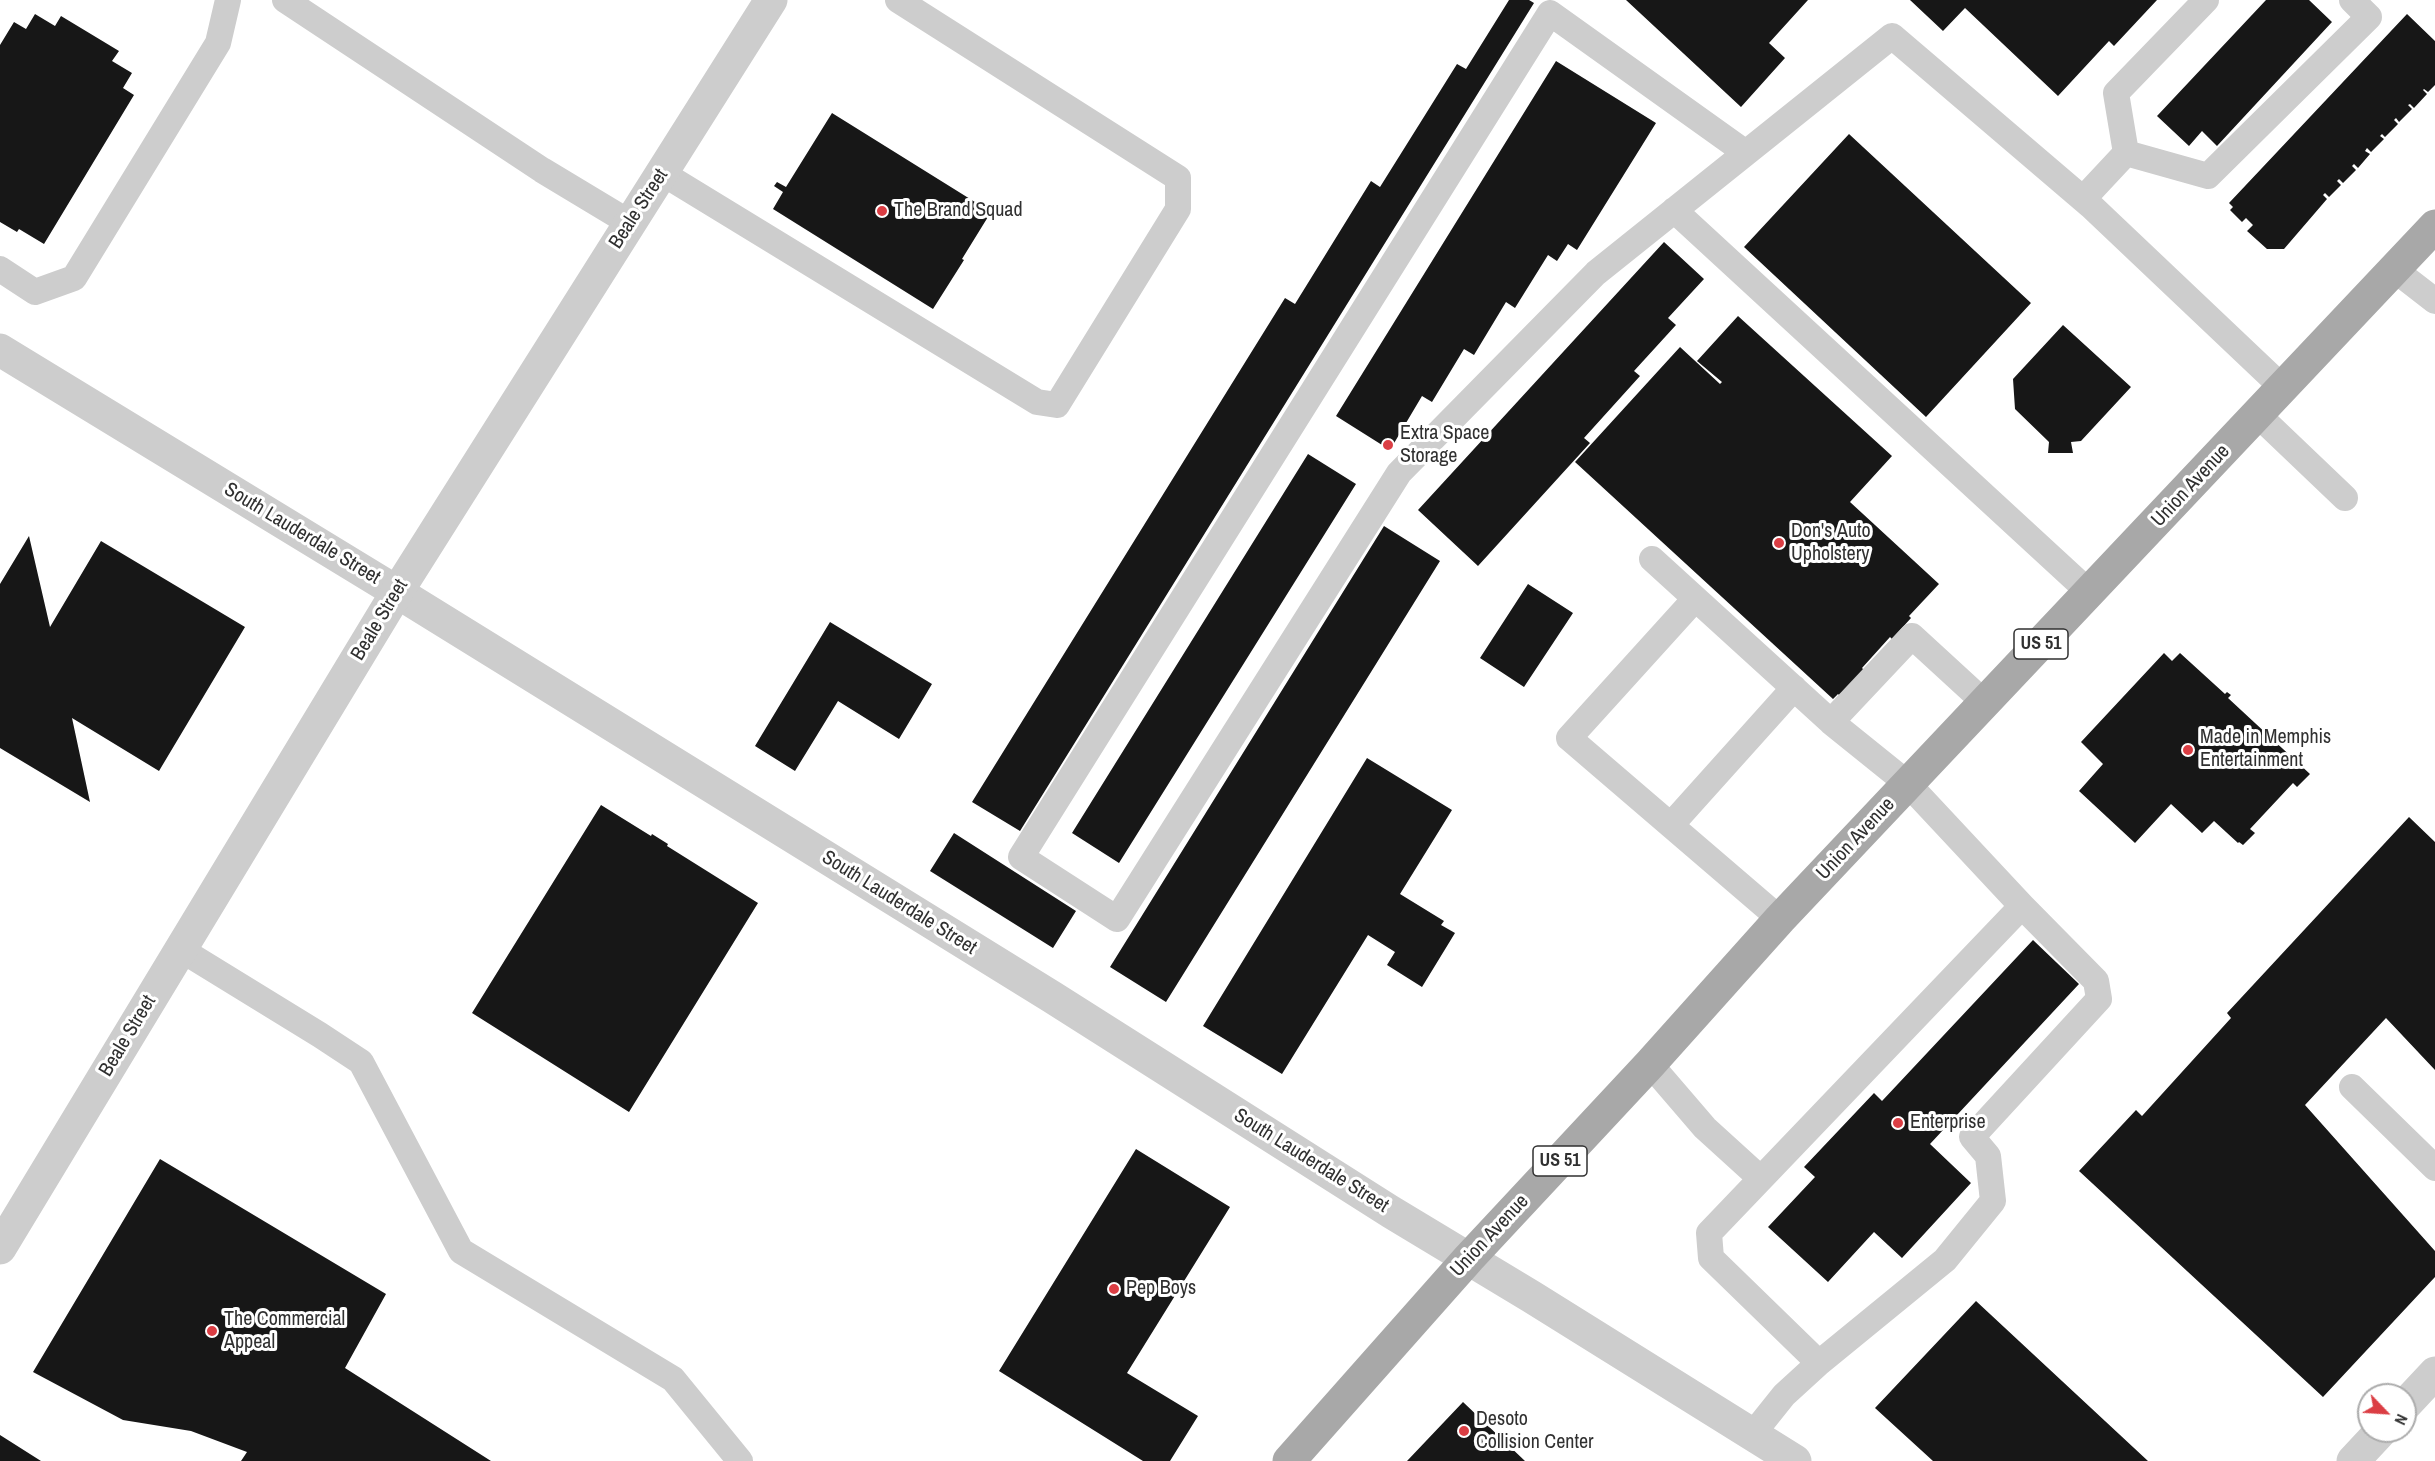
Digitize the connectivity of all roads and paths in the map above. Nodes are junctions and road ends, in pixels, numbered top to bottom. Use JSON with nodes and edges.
{"nodes":[{"id":1,"x":228,"y":0,"type":"edge"},
{"id":2,"x":285,"y":0,"type":"edge"},
{"id":3,"x":771,"y":0,"type":"edge"},
{"id":4,"x":898,"y":0,"type":"edge"},
{"id":5,"x":2206,"y":0,"type":"edge"},
{"id":6,"x":2352,"y":0,"type":"edge"},
{"id":7,"x":1746,"y":153,"type":"junction"},
{"id":8,"x":2126,"y":153,"type":"junction"},
{"id":9,"x":662,"y":173,"type":"junction"},
{"id":10,"x":2083,"y":199,"type":"junction"},
{"id":11,"x":1674,"y":210,"type":"junction"},
{"id":12,"x":630,"y":223,"type":"junction"},
{"id":13,"x":2435,"y":226,"type":"edge"},
{"id":14,"x":0,"y":269,"type":"edge"},
{"id":15,"x":2395,"y":270,"type":"junction"},
{"id":16,"x":2435,"y":301,"type":"edge"},
{"id":17,"x":0,"y":350,"type":"edge"},
{"id":18,"x":2283,"y":388,"type":"junction"},
{"id":19,"x":2258,"y":415,"type":"junction"},
{"id":20,"x":2345,"y":498,"type":"dead end"},
{"id":21,"x":1652,"y":559,"type":"dead end"},
{"id":22,"x":397,"y":592,"type":"junction"},
{"id":23,"x":2090,"y":593,"type":"junction"},
{"id":24,"x":1695,"y":599,"type":"junction"},
{"id":25,"x":1794,"y":688,"type":"junction"},
{"id":26,"x":1985,"y":703,"type":"junction"},
{"id":27,"x":1831,"y":722,"type":"junction"},
{"id":28,"x":1908,"y":784,"type":"junction"},
{"id":29,"x":1671,"y":825,"type":"junction"},
{"id":30,"x":2022,"y":906,"type":"junction"},
{"id":31,"x":1780,"y":919,"type":"junction"},
{"id":32,"x":180,"y":949,"type":"junction"},
{"id":33,"x":1650,"y":1064,"type":"junction"},
{"id":34,"x":2352,"y":1086,"type":"dead end"},
{"id":35,"x":2435,"y":1168,"type":"edge"},
{"id":36,"x":1760,"y":1178,"type":"junction"},
{"id":37,"x":0,"y":1248,"type":"edge"},
{"id":38,"x":1468,"y":1258,"type":"junction"},
{"id":39,"x":1819,"y":1363,"type":"junction"},
{"id":40,"x":2435,"y":1373,"type":"edge"},
{"id":41,"x":2417,"y":1392,"type":"edge"},
{"id":42,"x":1752,"y":1435,"type":"junction"},
{"id":43,"x":2370,"y":1443,"type":"edge"},
{"id":44,"x":740,"y":1461,"type":"edge"},
{"id":45,"x":1289,"y":1461,"type":"edge"},
{"id":46,"x":1794,"y":1461,"type":"edge"},
{"id":47,"x":2353,"y":1461,"type":"edge"}],
"edges":[{"from":1,"to":14,"type":"lane"},
{"from":2,"to":12,"type":"lane"},
{"from":3,"to":9,"type":"street","name":"Beale Street"},
{"from":4,"to":9,"type":"lane"},
{"from":5,"to":8,"type":"lane"},
{"from":6,"to":8,"type":"lane"},
{"from":7,"to":10,"type":"lane"},
{"from":7,"to":11,"type":"lane"},
{"from":7,"to":11,"type":"lane"},
{"from":8,"to":10,"type":"lane"},
{"from":9,"to":12,"type":"street","name":"Beale Street"},
{"from":10,"to":18,"type":"lane"},
{"from":11,"to":23,"type":"lane"},
{"from":12,"to":22,"type":"street","name":"Beale Street"},
{"from":13,"to":15,"type":"main road","name":"Union Avenue","number":"US 51"},
{"from":15,"to":16,"type":"lane"},
{"from":15,"to":18,"type":"main road","name":"Union Avenue","number":"US 51"},
{"from":17,"to":22,"type":"street","name":"South Lauderdale Street"},
{"from":18,"to":19,"type":"main road","name":"Union Avenue","number":"US 51"},
{"from":19,"to":20,"type":"lane"},
{"from":19,"to":23,"type":"main road","name":"Union Avenue","number":"US 51"},
{"from":21,"to":24,"type":"lane"},
{"from":22,"to":32,"type":"street","name":"Beale Street"},
{"from":22,"to":38,"type":"street","name":"South Lauderdale Street"},
{"from":23,"to":26,"type":"main road","name":"Union Avenue","number":"US 51"},
{"from":24,"to":25,"type":"lane"},
{"from":24,"to":29,"type":"lane"},
{"from":25,"to":27,"type":"lane"},
{"from":25,"to":29,"type":"lane"},
{"from":26,"to":27,"type":"lane"},
{"from":26,"to":28,"type":"main road","name":"Union Avenue","number":"US 51"},
{"from":27,"to":28,"type":"lane"},
{"from":28,"to":30,"type":"lane"},
{"from":28,"to":31,"type":"main road","name":"Union Avenue","number":"US 51"},
{"from":29,"to":31,"type":"lane"},
{"from":30,"to":36,"type":"lane"},
{"from":30,"to":39,"type":"lane"},
{"from":31,"to":33,"type":"main road","name":"Union Avenue","number":"US 51"},
{"from":32,"to":37,"type":"street","name":"Beale Street"},
{"from":32,"to":44,"type":"lane"},
{"from":33,"to":36,"type":"lane"},
{"from":33,"to":38,"type":"main road","name":"Union Avenue","number":"US 51"},
{"from":34,"to":35,"type":"lane"},
{"from":36,"to":39,"type":"lane"},
{"from":38,"to":42,"type":"street","name":"South Lauderdale Street"},
{"from":38,"to":45,"type":"main road","name":"Union Avenue","number":"US 51"},
{"from":39,"to":42,"type":"lane"},
{"from":40,"to":41,"type":"street"},
{"from":42,"to":46,"type":"street","name":"South Lauderdale Street"},
{"from":43,"to":47,"type":"street"}]}
